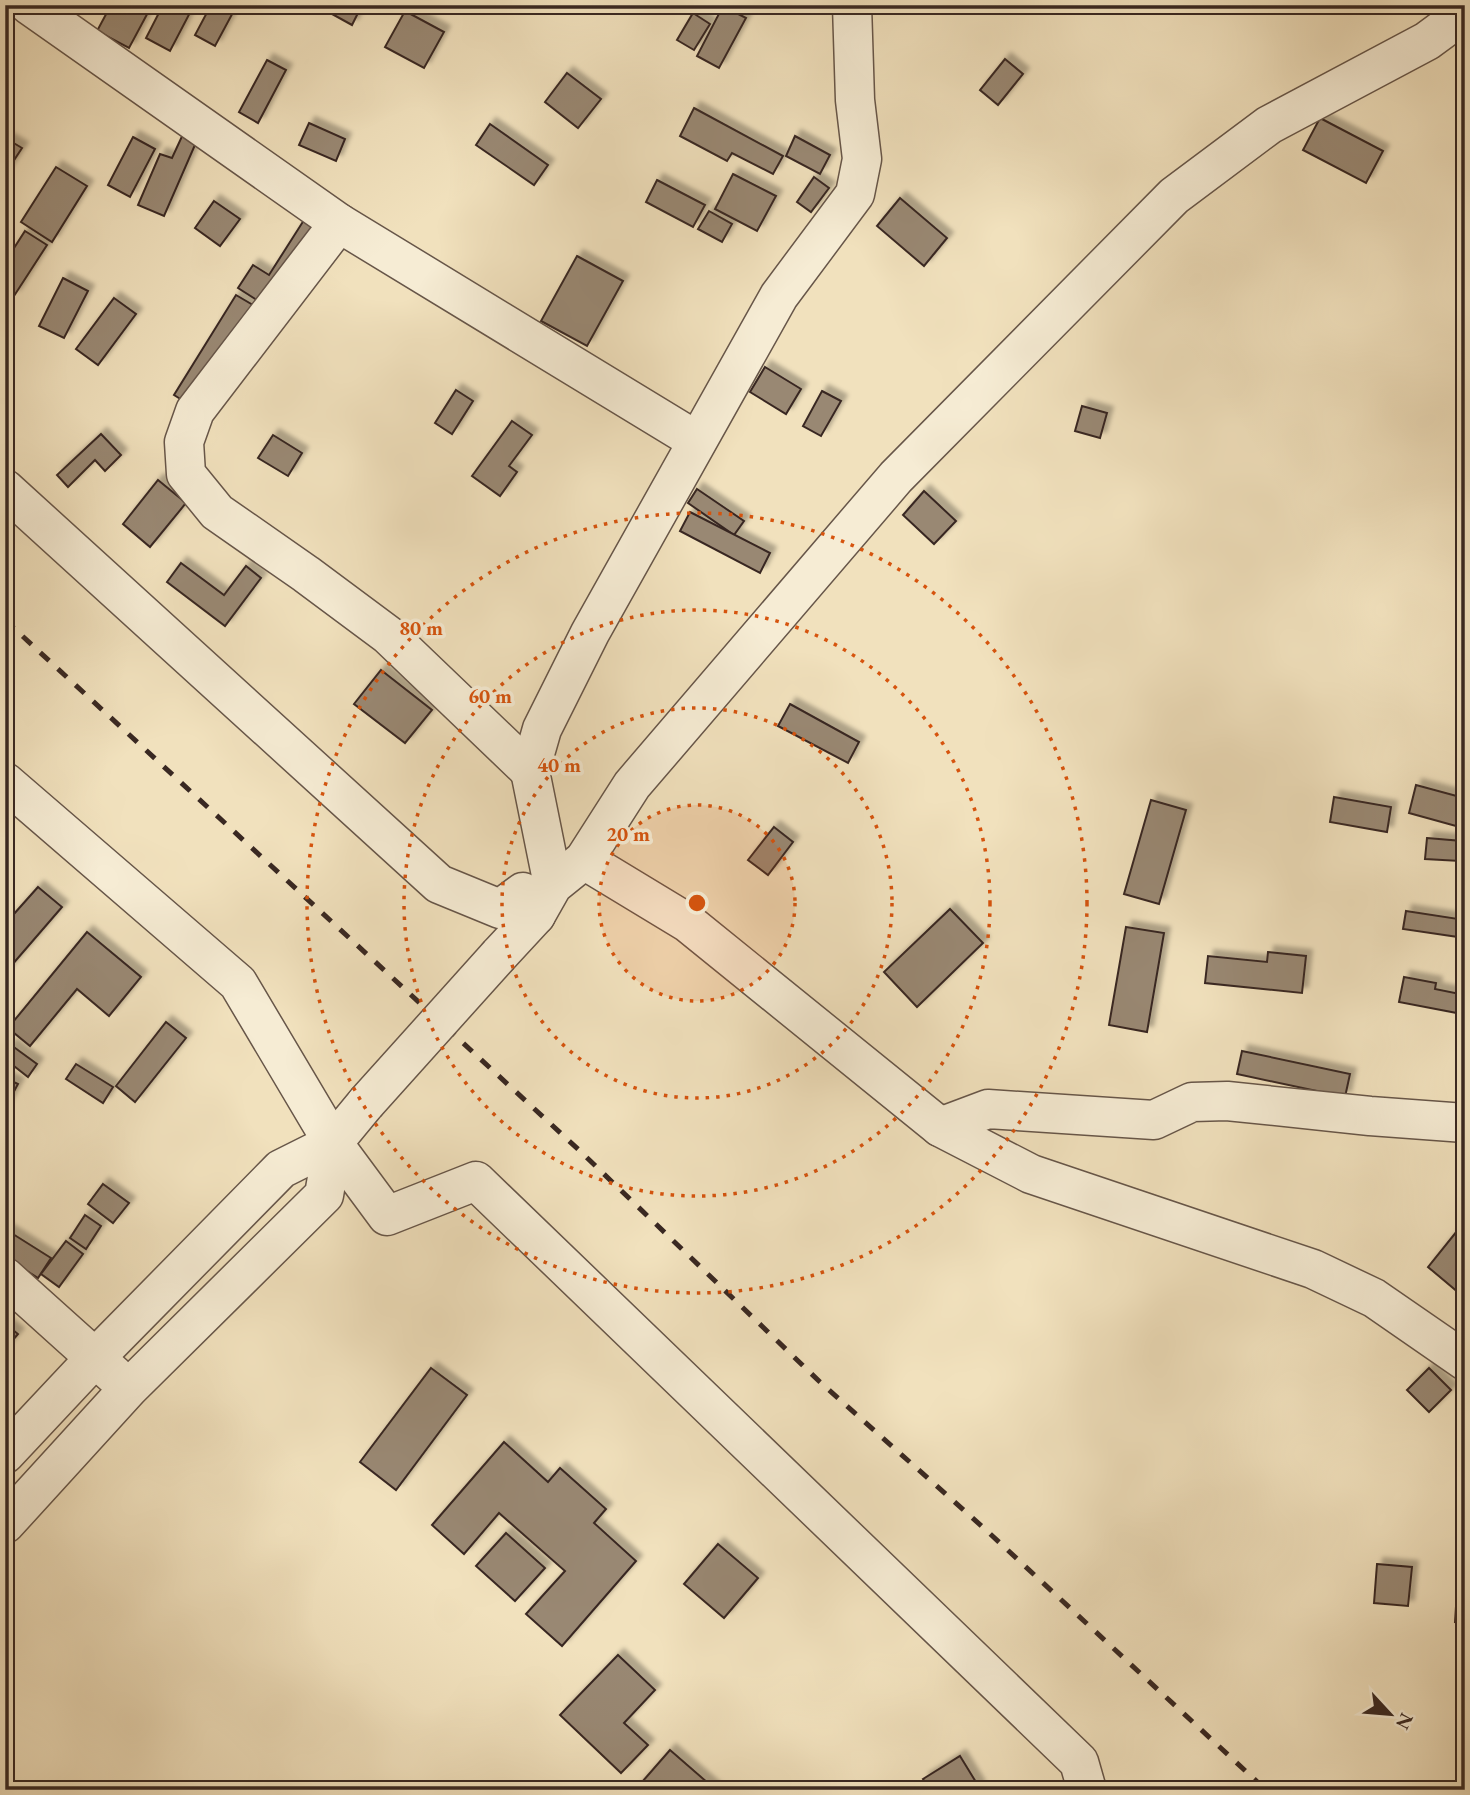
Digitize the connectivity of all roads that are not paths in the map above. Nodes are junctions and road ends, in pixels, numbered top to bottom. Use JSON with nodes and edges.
{"nodes":[{"id":1,"x":29,"y":5,"type":"edge"},
{"id":2,"x":852,"y":5,"type":"edge"},
{"id":3,"x":1465,"y":13,"type":"edge"},
{"id":4,"x":339,"y":223,"type":"junction"},
{"id":5,"x":697,"y":441,"type":"junction"},
{"id":6,"x":5,"y":489,"type":"edge"},
{"id":7,"x":530,"y":771,"type":"junction"},
{"id":8,"x":5,"y":782,"type":"edge"},
{"id":9,"x":584,"y":859,"type":"junction"},
{"id":10,"x":545,"y":900,"type":"junction"},
{"id":11,"x":1465,"y":1123,"type":"edge"},
{"id":12,"x":940,"y":1127,"type":"junction"},
{"id":13,"x":332,"y":1143,"type":"junction"},
{"id":14,"x":5,"y":1277,"type":"edge"},
{"id":15,"x":95,"y":1358,"type":"junction"},
{"id":16,"x":1465,"y":1360,"type":"edge"},
{"id":17,"x":128,"y":1388,"type":"junction"},
{"id":18,"x":5,"y":1454,"type":"edge"},
{"id":19,"x":5,"y":1524,"type":"edge"},
{"id":20,"x":1087,"y":1790,"type":"edge"}],
"edges":[{"from":1,"to":4,"type":"street"},
{"from":2,"to":5,"type":"street"},
{"from":3,"to":9,"type":"street"},
{"from":4,"to":5,"type":"street"},
{"from":4,"to":7,"type":"street"},
{"from":5,"to":7,"type":"street"},
{"from":6,"to":10,"type":"street"},
{"from":7,"to":10,"type":"street"},
{"from":8,"to":13,"type":"street"},
{"from":9,"to":10,"type":"street"},
{"from":9,"to":12,"type":"street"},
{"from":10,"to":13,"type":"street","bridge":true},
{"from":11,"to":12,"type":"street"},
{"from":12,"to":16,"type":"street"},
{"from":13,"to":15,"type":"street"},
{"from":13,"to":17,"type":"street"},
{"from":13,"to":20,"type":"street"},
{"from":14,"to":15,"type":"street"},
{"from":15,"to":17,"type":"street"},
{"from":15,"to":18,"type":"street"},
{"from":17,"to":19,"type":"street"}]}
